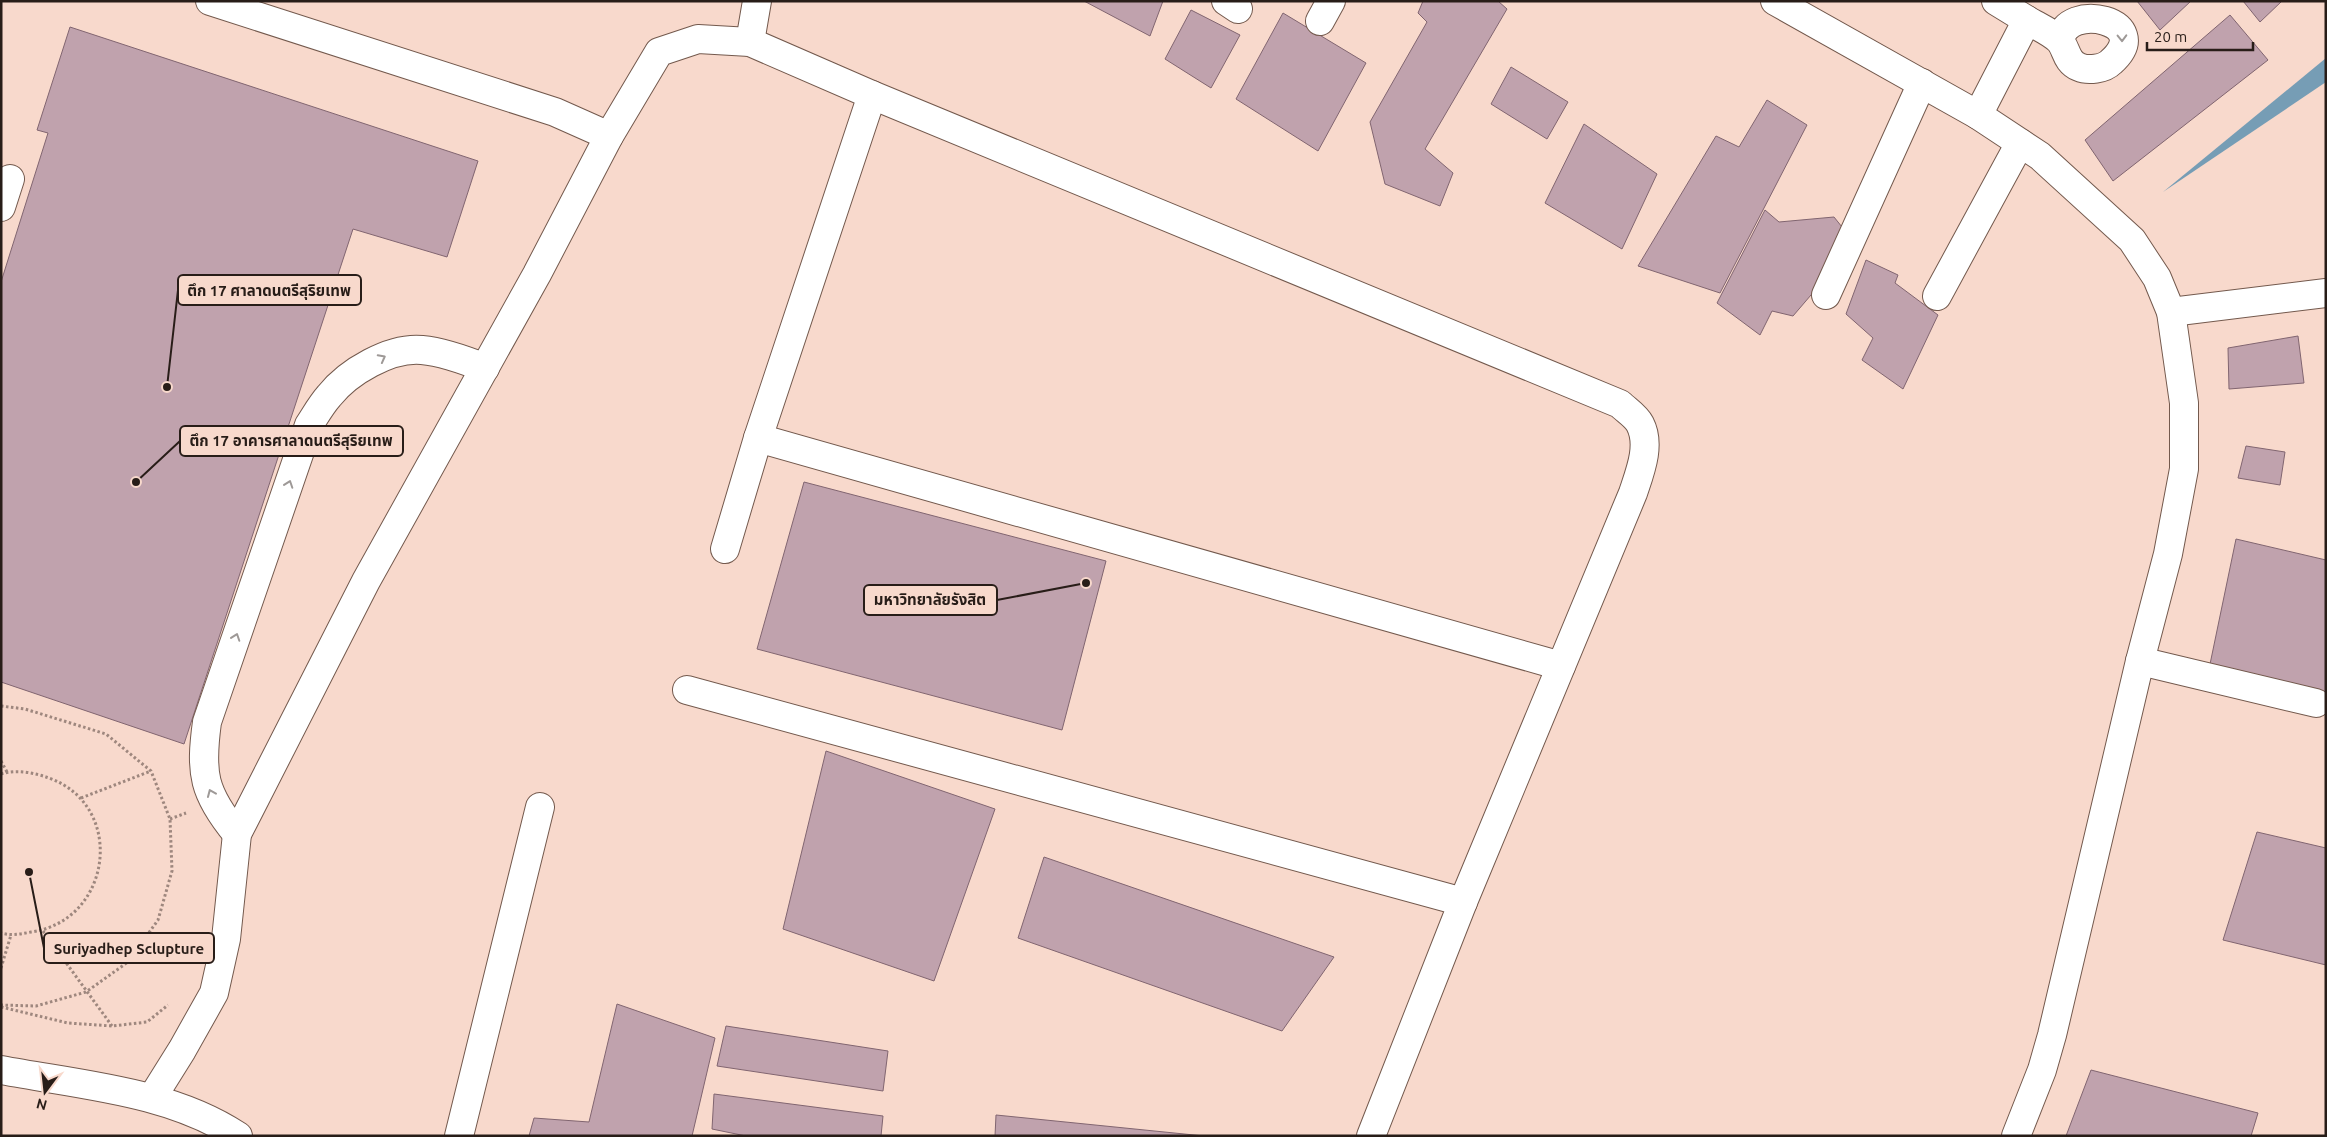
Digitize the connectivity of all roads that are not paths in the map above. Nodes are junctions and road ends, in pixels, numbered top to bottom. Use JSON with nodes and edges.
{"nodes":[{"id":1,"x":210,"y":1,"type":"edge"},
{"id":2,"x":756,"y":1,"type":"edge"},
{"id":3,"x":1775,"y":1,"type":"edge"},
{"id":4,"x":1996,"y":1,"type":"edge"},
{"id":5,"x":2086,"y":4,"type":"edge"},
{"id":6,"x":2027,"y":20,"type":"junction"},
{"id":7,"x":2060,"y":41,"type":"junction"},
{"id":8,"x":750,"y":42,"type":"junction"},
{"id":9,"x":1922,"y":84,"type":"junction"},
{"id":10,"x":872,"y":95,"type":"junction"},
{"id":11,"x":1978,"y":115,"type":"junction"},
{"id":12,"x":609,"y":136,"type":"junction"},
{"id":13,"x":2020,"y":143,"type":"junction"},
{"id":14,"x":10,"y":179,"type":"dead end"},
{"id":15,"x":1,"y":207,"type":"edge"},
{"id":16,"x":2326,"y":293,"type":"edge"},
{"id":17,"x":1826,"y":295,"type":"dead end"},
{"id":18,"x":1937,"y":296,"type":"dead end"},
{"id":19,"x":2171,"y":312,"type":"junction"},
{"id":20,"x":485,"y":368,"type":"junction"},
{"id":21,"x":758,"y":438,"type":"junction"},
{"id":22,"x":725,"y":548,"type":"dead end"},
{"id":23,"x":2140,"y":661,"type":"junction"},
{"id":24,"x":1561,"y":666,"type":"junction"},
{"id":25,"x":687,"y":690,"type":"dead end"},
{"id":26,"x":2316,"y":703,"type":"dead end"},
{"id":27,"x":540,"y":807,"type":"dead end"},
{"id":28,"x":237,"y":834,"type":"junction"},
{"id":29,"x":1462,"y":902,"type":"junction"},
{"id":30,"x":1,"y":1070,"type":"edge"},
{"id":31,"x":152,"y":1098,"type":"junction"},
{"id":32,"x":238,"y":1136,"type":"edge"},
{"id":33,"x":459,"y":1136,"type":"edge"},
{"id":34,"x":1370,"y":1136,"type":"edge"},
{"id":35,"x":2016,"y":1136,"type":"edge"}],
"edges":[{"from":1,"to":12,"type":"street"},
{"from":2,"to":8,"type":"street"},
{"from":3,"to":9,"type":"street"},
{"from":4,"to":6,"type":"street"},
{"from":5,"to":7,"type":"street"},
{"from":5,"to":7,"type":"street","one_way":true},
{"from":6,"to":7,"type":"street"},
{"from":6,"to":11,"type":"street"},
{"from":8,"to":10,"type":"street"},
{"from":8,"to":12,"type":"street"},
{"from":9,"to":11,"type":"street"},
{"from":9,"to":17,"type":"street"},
{"from":10,"to":21,"type":"street"},
{"from":10,"to":24,"type":"street"},
{"from":11,"to":13,"type":"street"},
{"from":12,"to":20,"type":"street"},
{"from":13,"to":18,"type":"street"},
{"from":13,"to":19,"type":"street"},
{"from":14,"to":15,"type":"street"},
{"from":16,"to":19,"type":"street"},
{"from":19,"to":23,"type":"street"},
{"from":20,"to":28,"type":"street"},
{"from":28,"to":20,"type":"street","one_way":true},
{"from":21,"to":22,"type":"street"},
{"from":21,"to":24,"type":"street"},
{"from":23,"to":26,"type":"street"},
{"from":23,"to":35,"type":"street"},
{"from":24,"to":29,"type":"street"},
{"from":25,"to":29,"type":"street"},
{"from":27,"to":33,"type":"street"},
{"from":28,"to":31,"type":"street"},
{"from":29,"to":34,"type":"street"},
{"from":30,"to":31,"type":"street"},
{"from":31,"to":32,"type":"street"}]}
